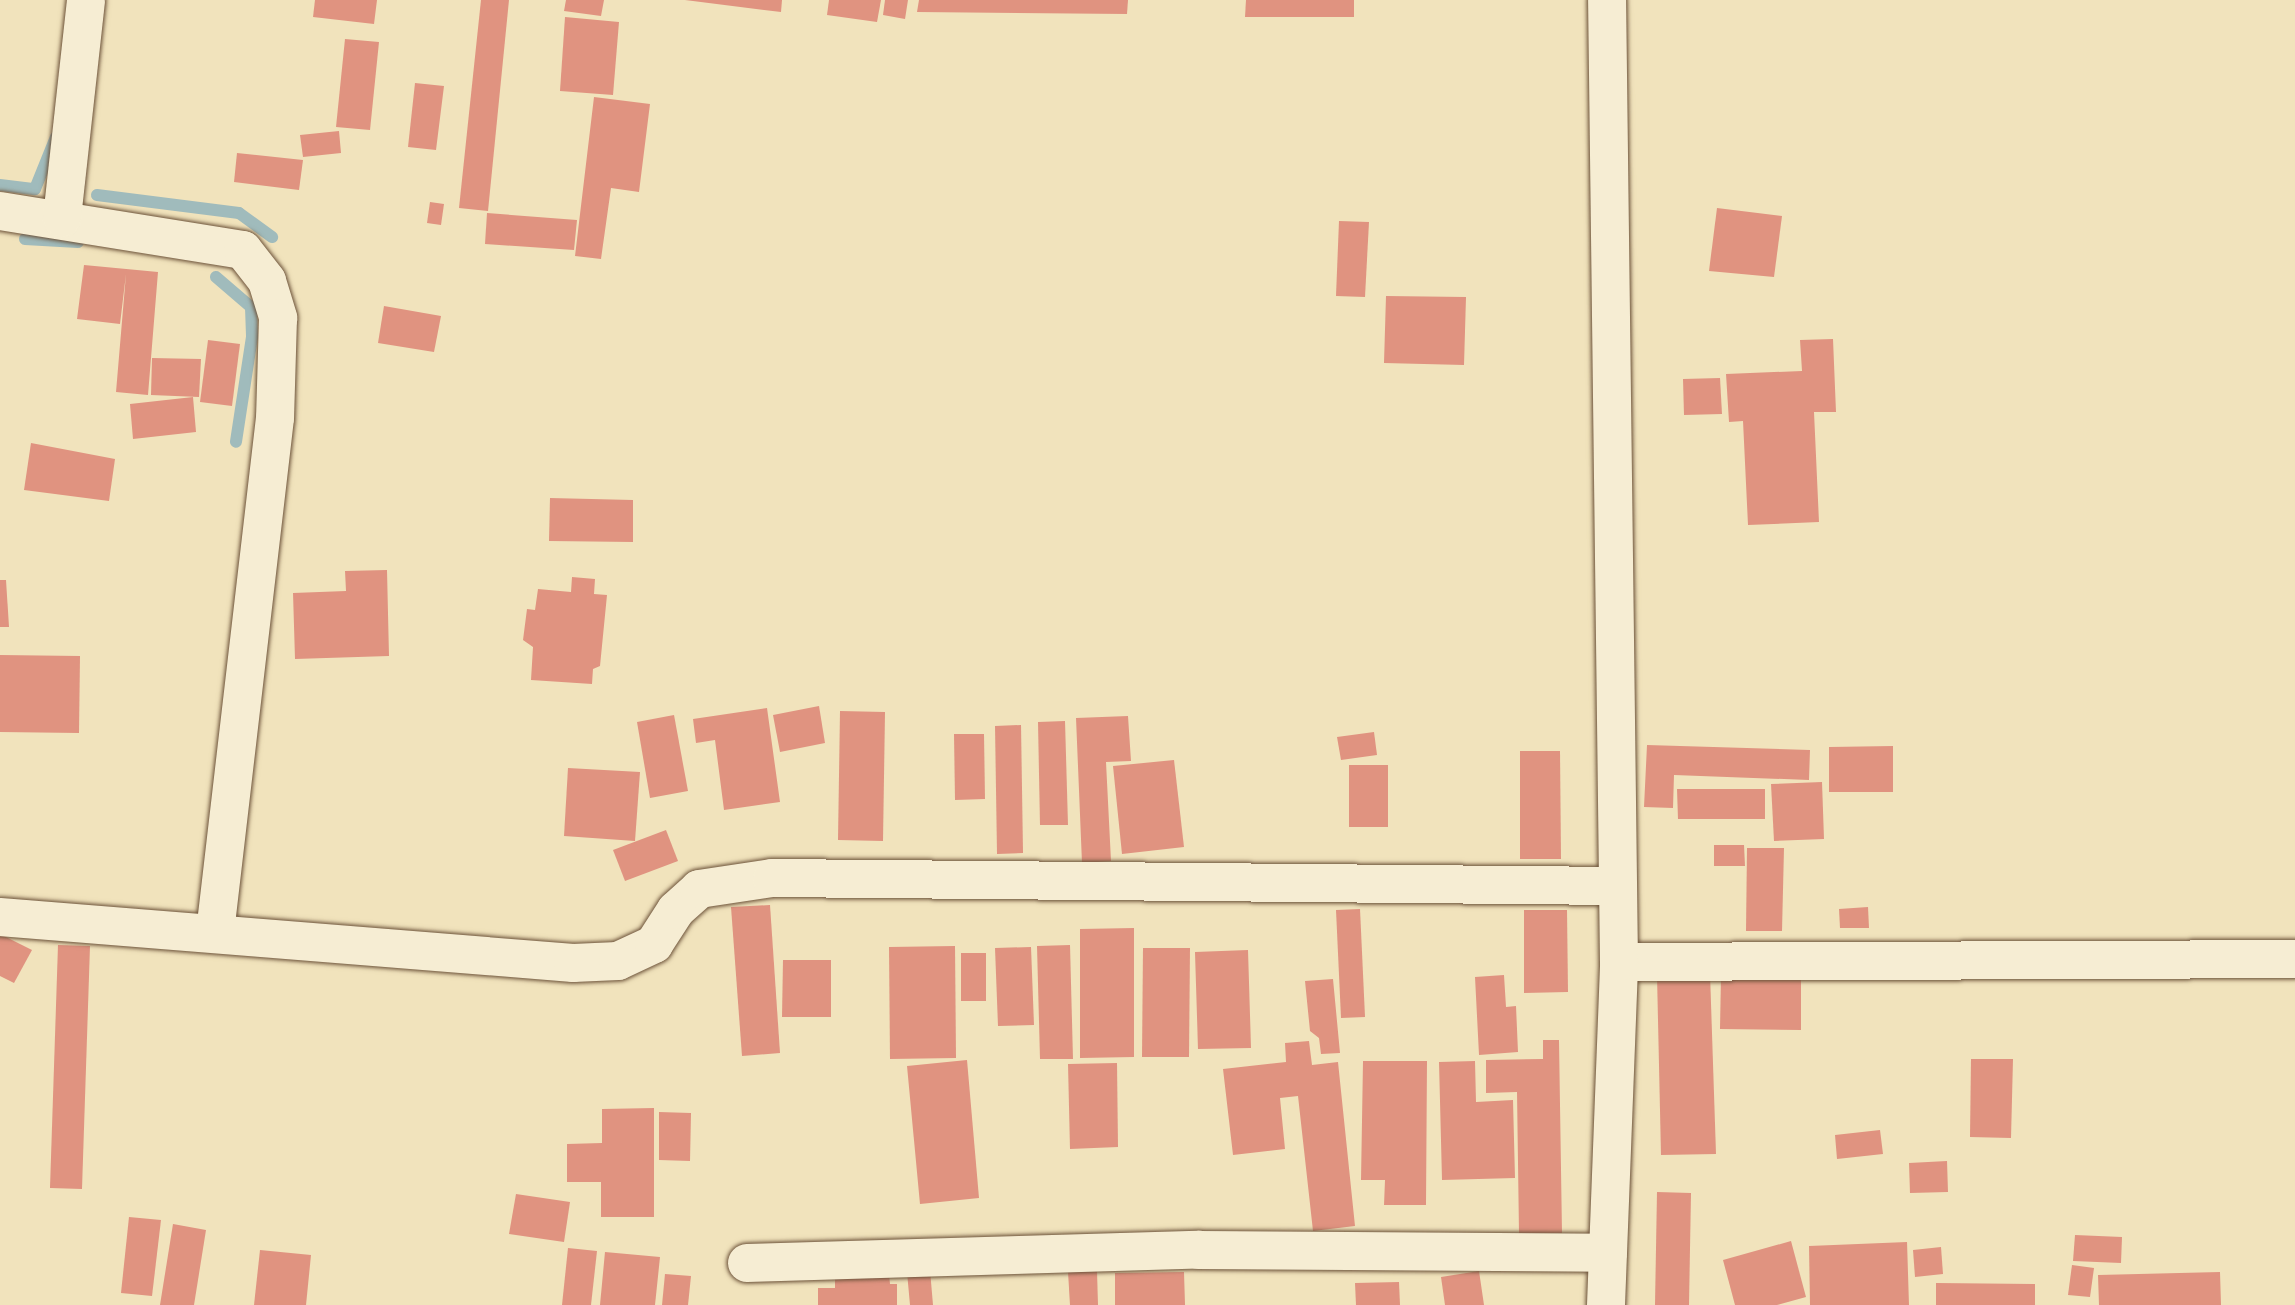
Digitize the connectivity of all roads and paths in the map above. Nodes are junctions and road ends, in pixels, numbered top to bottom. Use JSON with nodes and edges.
{"nodes":[{"id":1,"x":86,"y":0,"type":"edge"},
{"id":2,"x":1607,"y":0,"type":"edge"},
{"id":3,"x":0,"y":211,"type":"edge"},
{"id":4,"x":62,"y":218,"type":"junction"},
{"id":5,"x":1618,"y":886,"type":"junction"},
{"id":6,"x":0,"y":916,"type":"edge"},
{"id":7,"x":215,"y":933,"type":"junction"},
{"id":8,"x":2295,"y":958,"type":"edge"},
{"id":9,"x":1619,"y":961,"type":"junction"},
{"id":10,"x":1608,"y":1253,"type":"junction"},
{"id":11,"x":747,"y":1263,"type":"dead end"},
{"id":12,"x":1606,"y":1305,"type":"edge"}],
"edges":[{"from":1,"to":4,"type":"street"},
{"from":2,"to":5,"type":"street"},
{"from":3,"to":4,"type":"street"},
{"from":4,"to":7,"type":"street"},
{"from":5,"to":7,"type":"street"},
{"from":5,"to":9,"type":"street"},
{"from":6,"to":7,"type":"street"},
{"from":8,"to":9,"type":"street"},
{"from":9,"to":10,"type":"street"},
{"from":10,"to":11,"type":"street"},
{"from":10,"to":12,"type":"street"}]}
